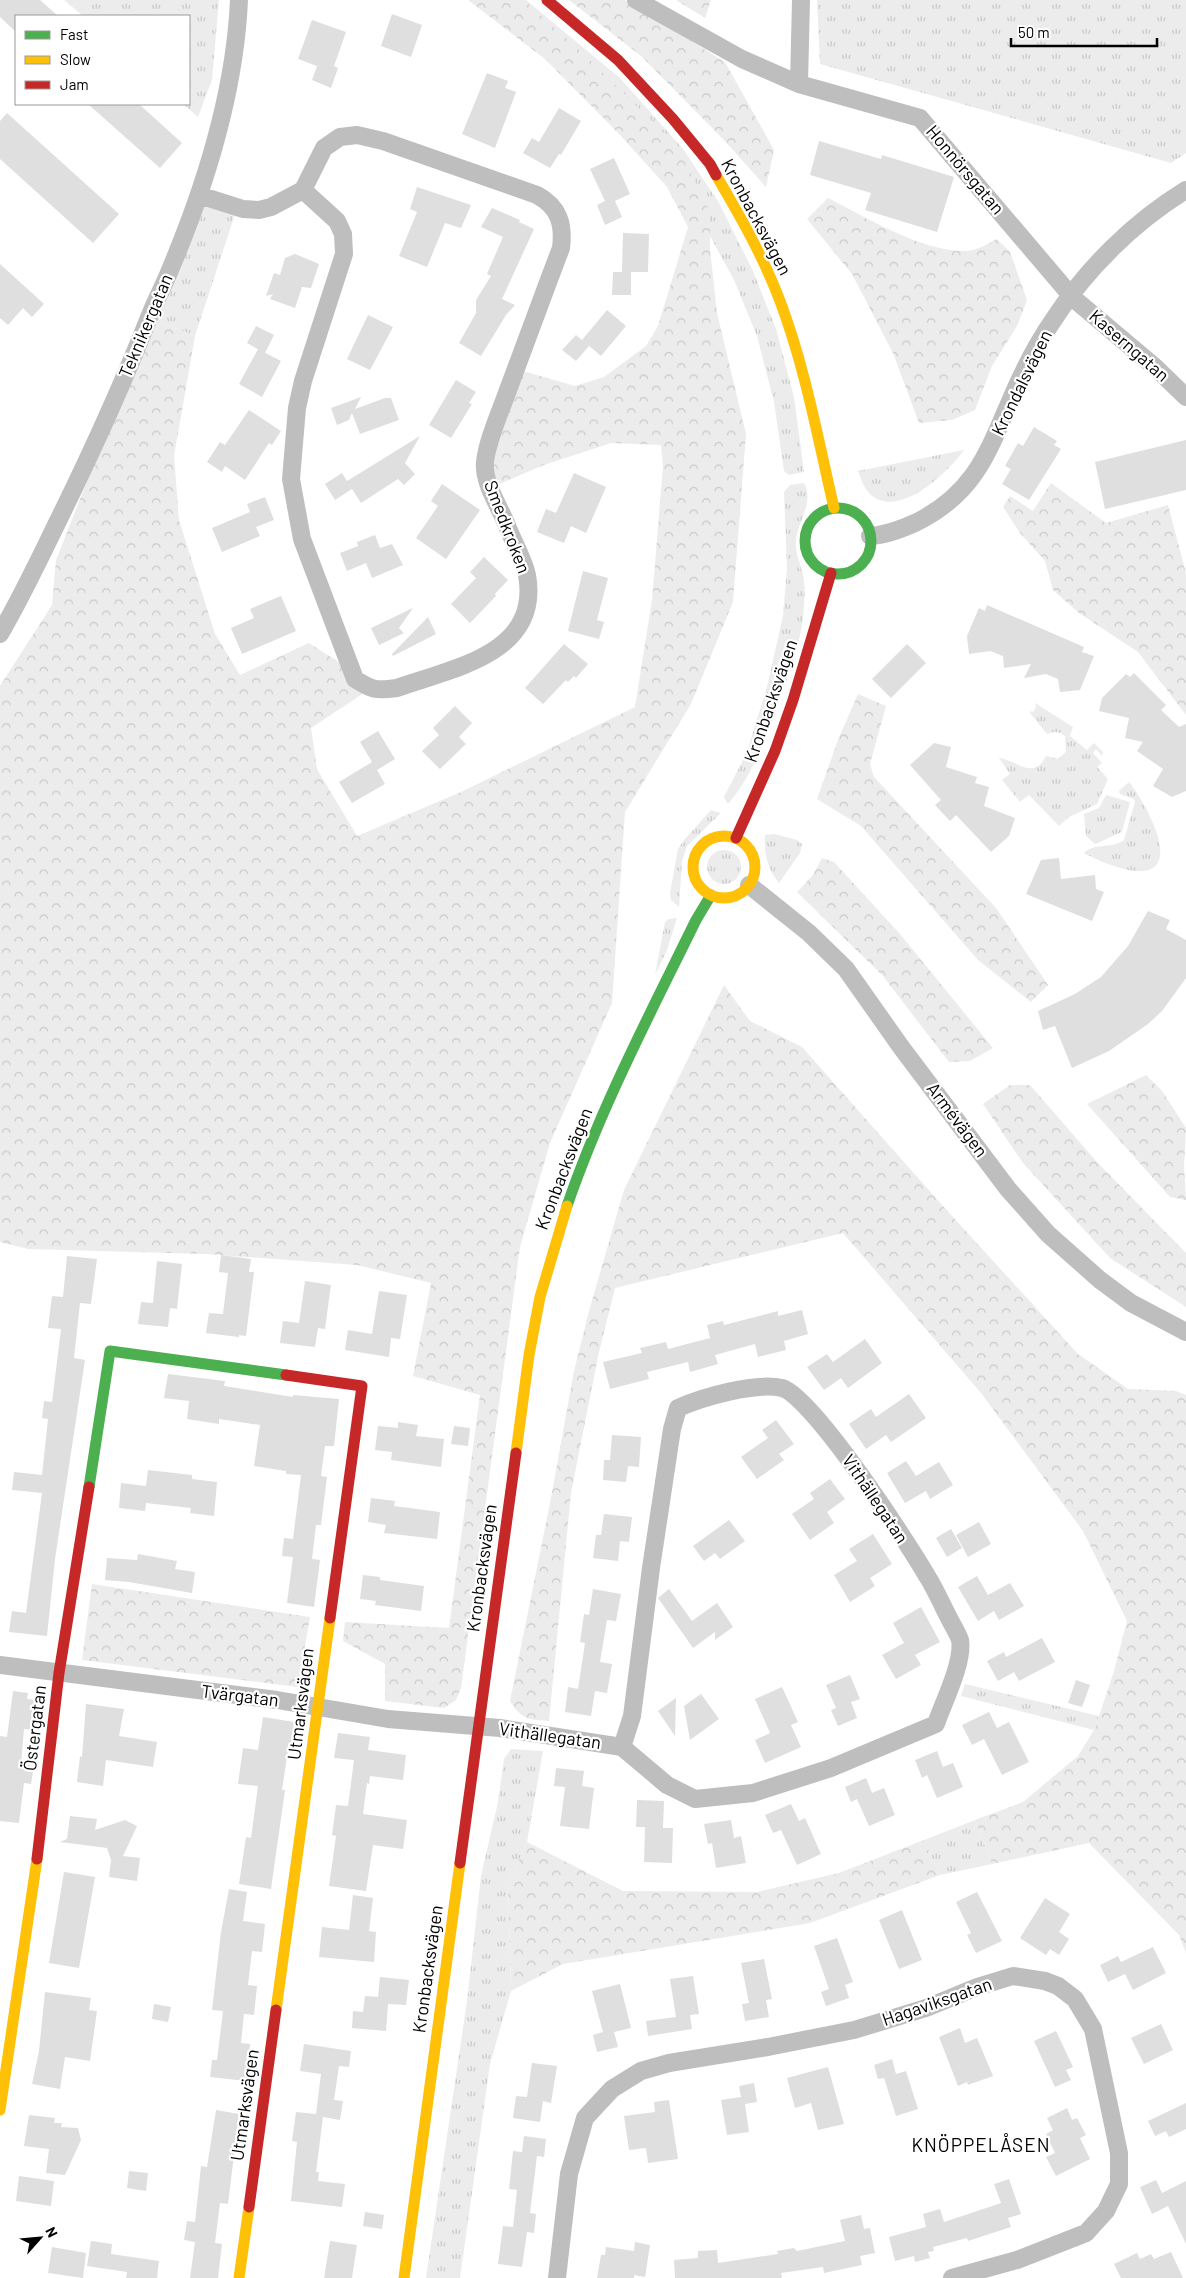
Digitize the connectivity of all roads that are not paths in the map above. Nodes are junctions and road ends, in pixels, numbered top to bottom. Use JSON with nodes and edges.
{"nodes":[{"id":1,"x":239,"y":0,"type":"edge"},
{"id":2,"x":547,"y":0,"type":"edge"},
{"id":3,"x":636,"y":0,"type":"edge"},
{"id":4,"x":801,"y":0,"type":"edge"},
{"id":5,"x":799,"y":84,"type":"junction"},
{"id":6,"x":303,"y":190,"type":"junction"},
{"id":7,"x":1186,"y":190,"type":"edge"},
{"id":8,"x":199,"y":195,"type":"junction"},
{"id":9,"x":1071,"y":295,"type":"junction"},
{"id":10,"x":1186,"y":397,"type":"edge"},
{"id":11,"x":834,"y":508,"type":"junction"},
{"id":12,"x":870,"y":536,"type":"junction"},
{"id":13,"x":831,"y":573,"type":"junction"},
{"id":14,"x":0,"y":634,"type":"edge"},
{"id":15,"x":736,"y":838,"type":"junction"},
{"id":16,"x":749,"y":885,"type":"junction"},
{"id":17,"x":711,"y":895,"type":"junction"},
{"id":18,"x":1186,"y":1332,"type":"edge"},
{"id":19,"x":110,"y":1351,"type":"joint"},
{"id":20,"x":0,"y":1665,"type":"edge"},
{"id":21,"x":59,"y":1673,"type":"junction"},
{"id":22,"x":319,"y":1707,"type":"junction"},
{"id":23,"x":479,"y":1727,"type":"junction"},
{"id":24,"x":622,"y":1747,"type":"junction"},
{"id":25,"x":0,"y":2110,"type":"edge"},
{"id":26,"x":239,"y":2278,"type":"edge"},
{"id":27,"x":404,"y":2278,"type":"edge"},
{"id":28,"x":557,"y":2278,"type":"edge"},
{"id":29,"x":952,"y":2278,"type":"edge"}],
"edges":[{"from":1,"to":8,"type":"street","name":"Teknikergatan"},
{"from":2,"to":11,"type":"street","name":"Kronbacksvägen"},
{"from":3,"to":5,"type":"street","name":"Honnörsgatan"},
{"from":4,"to":5,"type":"street"},
{"from":5,"to":9,"type":"street","name":"Honnörsgatan"},
{"from":6,"to":6,"type":"street","name":"Smedkroken"},
{"from":6,"to":8,"type":"street"},
{"from":7,"to":9,"type":"street","name":"Krondalsvägen"},
{"from":8,"to":14,"type":"street","name":"Teknikergatan"},
{"from":9,"to":10,"type":"street","name":"Kaserngatan"},
{"from":9,"to":12,"type":"street","name":"Krondalsvägen"},
{"from":11,"to":12,"type":"street"},
{"from":11,"to":13,"type":"street"},
{"from":12,"to":13,"type":"street"},
{"from":13,"to":15,"type":"street","name":"Kronbacksvägen"},
{"from":15,"to":16,"type":"street"},
{"from":15,"to":17,"type":"street"},
{"from":16,"to":17,"type":"street"},
{"from":16,"to":18,"type":"street","name":"Armévägen"},
{"from":17,"to":23,"type":"street","name":"Kronbacksvägen"},
{"from":19,"to":21,"type":"street","name":"Östergatan"},
{"from":19,"to":22,"type":"street","name":"Utmarksvägen"},
{"from":20,"to":21,"type":"street","name":"Tvärgatan"},
{"from":21,"to":22,"type":"street","name":"Tvärgatan"},
{"from":21,"to":25,"type":"street","name":"Östergatan"},
{"from":22,"to":23,"type":"street","name":"Tvärgatan"},
{"from":22,"to":26,"type":"street","name":"Utmarksvägen"},
{"from":23,"to":24,"type":"street","name":"Vithällegatan"},
{"from":23,"to":27,"type":"street","name":"Kronbacksvägen"},
{"from":24,"to":24,"type":"street","name":"Vithällegatan"},
{"from":28,"to":29,"type":"street","name":"Hagaviksgatan"}]}
